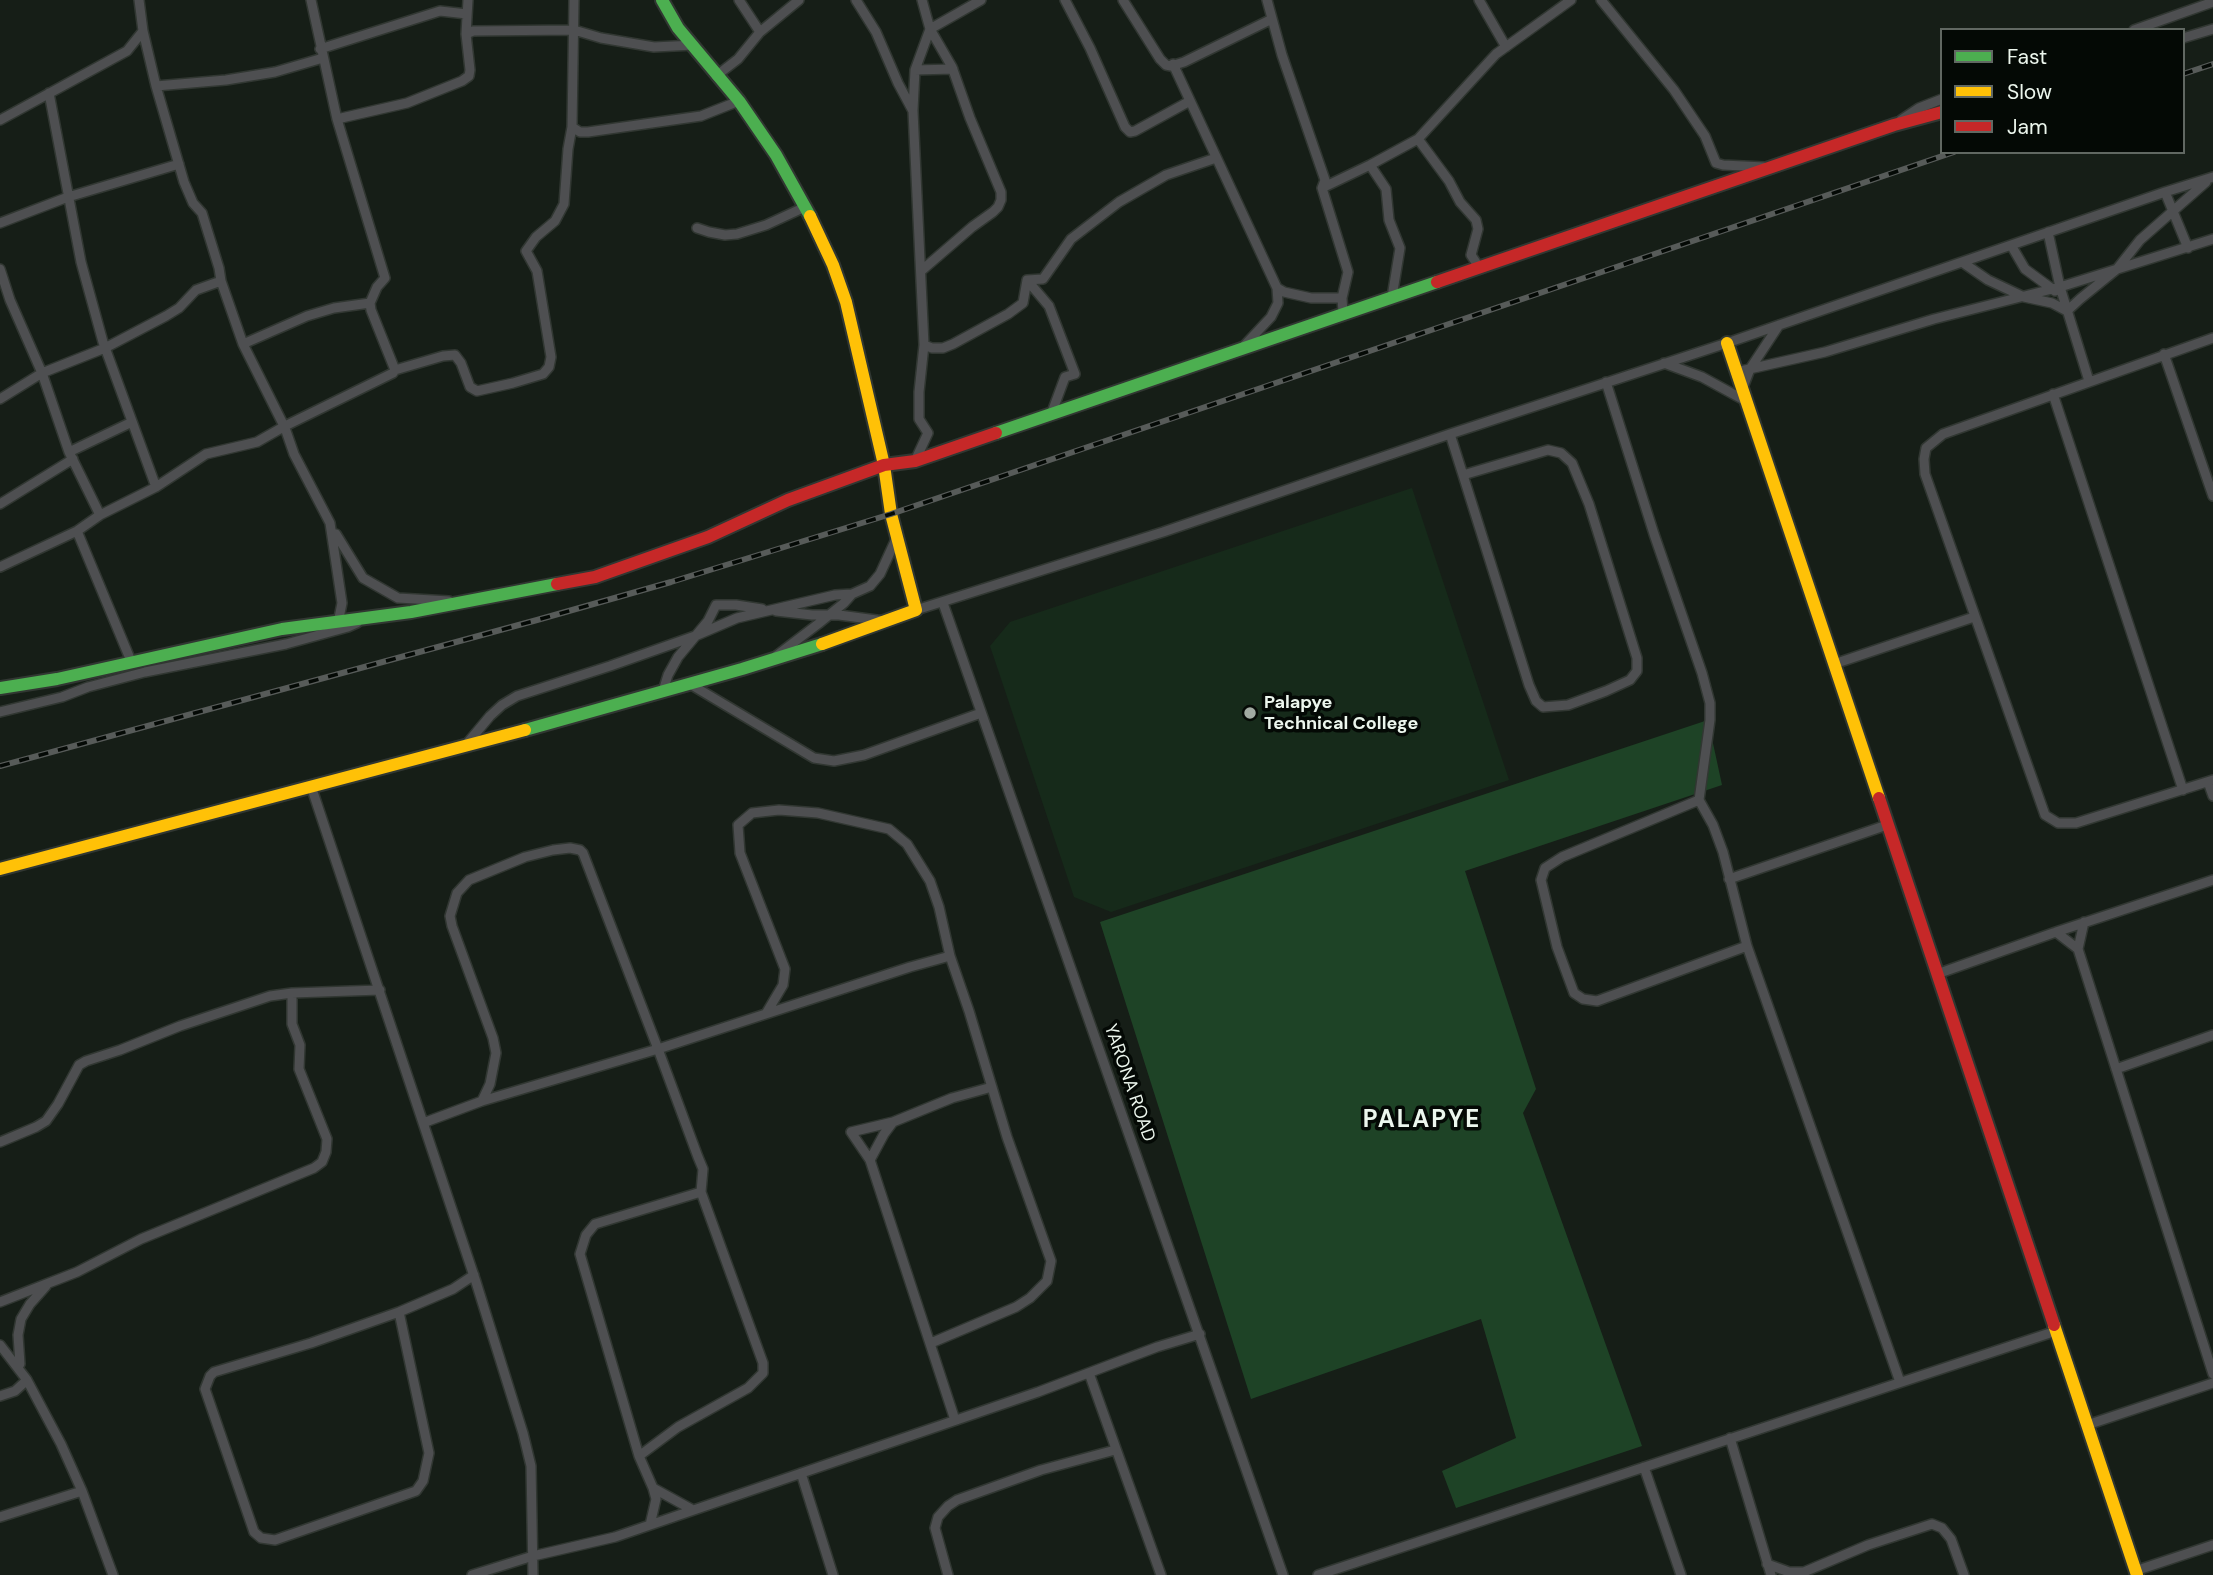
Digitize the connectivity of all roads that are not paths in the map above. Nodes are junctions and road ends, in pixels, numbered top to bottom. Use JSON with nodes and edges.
{"nodes":[{"id":1,"x":139,"y":0,"type":"edge"},
{"id":2,"x":311,"y":0,"type":"edge"},
{"id":3,"x":468,"y":0,"type":"edge"},
{"id":4,"x":574,"y":0,"type":"edge"},
{"id":5,"x":662,"y":0,"type":"edge"},
{"id":6,"x":739,"y":0,"type":"edge"},
{"id":7,"x":799,"y":0,"type":"edge"},
{"id":8,"x":856,"y":0,"type":"edge"},
{"id":9,"x":922,"y":0,"type":"edge"},
{"id":10,"x":981,"y":0,"type":"edge"},
{"id":11,"x":1065,"y":0,"type":"edge"},
{"id":12,"x":1123,"y":0,"type":"edge"},
{"id":13,"x":1267,"y":0,"type":"edge"},
{"id":14,"x":1479,"y":0,"type":"edge"},
{"id":15,"x":1571,"y":0,"type":"edge"},
{"id":16,"x":1601,"y":0,"type":"edge"},
{"id":17,"x":2213,"y":2,"type":"edge"},
{"id":18,"x":467,"y":14,"type":"junction"},
{"id":19,"x":1272,"y":19,"type":"junction"},
{"id":20,"x":2140,"y":28,"type":"edge"},
{"id":21,"x":930,"y":29,"type":"junction"},
{"id":22,"x":2213,"y":29,"type":"edge"},
{"id":23,"x":574,"y":30,"type":"junction"},
{"id":24,"x":143,"y":31,"type":"junction"},
{"id":25,"x":760,"y":32,"type":"junction"},
{"id":26,"x":467,"y":34,"type":"junction"},
{"id":27,"x":2185,"y":37,"type":"edge"},
{"id":28,"x":694,"y":45,"type":"junction"},
{"id":29,"x":1506,"y":47,"type":"junction"},
{"id":30,"x":321,"y":53,"type":"junction"},
{"id":31,"x":1173,"y":64,"type":"junction"},
{"id":32,"x":953,"y":69,"type":"junction"},
{"id":33,"x":915,"y":70,"type":"junction"},
{"id":34,"x":716,"y":76,"type":"junction"},
{"id":35,"x":156,"y":86,"type":"junction"},
{"id":36,"x":49,"y":93,"type":"junction"},
{"id":37,"x":1940,"y":100,"type":"edge"},
{"id":38,"x":739,"y":101,"type":"junction"},
{"id":39,"x":1189,"y":101,"type":"junction"},
{"id":40,"x":913,"y":111,"type":"junction"},
{"id":41,"x":1940,"y":113,"type":"edge"},
{"id":42,"x":337,"y":119,"type":"junction"},
{"id":43,"x":0,"y":120,"type":"edge"},
{"id":44,"x":1894,"y":125,"type":"junction"},
{"id":45,"x":572,"y":127,"type":"junction"},
{"id":46,"x":1418,"y":139,"type":"junction"},
{"id":47,"x":1216,"y":158,"type":"junction"},
{"id":48,"x":179,"y":164,"type":"junction"},
{"id":49,"x":1370,"y":165,"type":"junction"},
{"id":50,"x":1772,"y":167,"type":"junction"},
{"id":51,"x":2213,"y":177,"type":"edge"},
{"id":52,"x":1322,"y":188,"type":"junction"},
{"id":53,"x":2165,"y":192,"type":"junction"},
{"id":54,"x":68,"y":197,"type":"junction"},
{"id":55,"x":804,"y":207,"type":"junction"},
{"id":56,"x":2173,"y":213,"type":"junction"},
{"id":57,"x":0,"y":223,"type":"edge"},
{"id":58,"x":697,"y":228,"type":"dead end"},
{"id":59,"x":2048,"y":232,"type":"junction"},
{"id":60,"x":2213,"y":239,"type":"edge"},
{"id":61,"x":2011,"y":245,"type":"junction"},
{"id":62,"x":2188,"y":248,"type":"junction"},
{"id":63,"x":1962,"y":262,"type":"junction"},
{"id":64,"x":1479,"y":267,"type":"junction"},
{"id":65,"x":0,"y":269,"type":"edge"},
{"id":66,"x":2117,"y":269,"type":"junction"},
{"id":67,"x":921,"y":271,"type":"junction"},
{"id":68,"x":1027,"y":280,"type":"junction"},
{"id":69,"x":221,"y":281,"type":"junction"},
{"id":70,"x":1277,"y":288,"type":"junction"},
{"id":71,"x":2058,"y":290,"type":"junction"},
{"id":72,"x":1391,"y":297,"type":"junction"},
{"id":73,"x":2024,"y":297,"type":"junction"},
{"id":74,"x":1342,"y":298,"type":"junction"},
{"id":75,"x":10,"y":300,"type":"junction"},
{"id":76,"x":370,"y":303,"type":"junction"},
{"id":77,"x":0,"y":304,"type":"edge"},
{"id":78,"x":2067,"y":311,"type":"junction"},
{"id":79,"x":1343,"y":313,"type":"junction"},
{"id":80,"x":1779,"y":325,"type":"junction"},
{"id":81,"x":2213,"y":338,"type":"edge"},
{"id":82,"x":1727,"y":343,"type":"junction"},
{"id":83,"x":243,"y":344,"type":"junction"},
{"id":84,"x":924,"y":345,"type":"junction"},
{"id":85,"x":105,"y":348,"type":"junction"},
{"id":86,"x":1242,"y":348,"type":"junction"},
{"id":87,"x":2164,"y":355,"type":"junction"},
{"id":88,"x":1664,"y":363,"type":"junction"},
{"id":89,"x":1750,"y":369,"type":"junction"},
{"id":90,"x":394,"y":370,"type":"junction"},
{"id":91,"x":1736,"y":372,"type":"junction"},
{"id":92,"x":42,"y":373,"type":"junction"},
{"id":93,"x":2090,"y":381,"type":"junction"},
{"id":94,"x":1606,"y":382,"type":"junction"},
{"id":95,"x":2053,"y":394,"type":"junction"},
{"id":96,"x":1744,"y":395,"type":"junction"},
{"id":97,"x":0,"y":400,"type":"edge"},
{"id":98,"x":1052,"y":412,"type":"junction"},
{"id":99,"x":132,"y":422,"type":"junction"},
{"id":100,"x":285,"y":428,"type":"junction"},
{"id":101,"x":1450,"y":434,"type":"junction"},
{"id":102,"x":71,"y":456,"type":"junction"},
{"id":103,"x":915,"y":460,"type":"junction"},
{"id":104,"x":884,"y":465,"type":"junction"},
{"id":105,"x":1463,"y":475,"type":"junction"},
{"id":106,"x":156,"y":487,"type":"junction"},
{"id":107,"x":2213,"y":496,"type":"edge"},
{"id":108,"x":0,"y":504,"type":"edge"},
{"id":109,"x":100,"y":515,"type":"junction"},
{"id":110,"x":330,"y":523,"type":"junction"},
{"id":111,"x":77,"y":531,"type":"junction"},
{"id":112,"x":897,"y":537,"type":"junction"},
{"id":113,"x":0,"y":567,"type":"edge"},
{"id":114,"x":852,"y":594,"type":"junction"},
{"id":115,"x":463,"y":603,"type":"junction"},
{"id":116,"x":943,"y":603,"type":"junction"},
{"id":117,"x":770,"y":610,"type":"junction"},
{"id":118,"x":916,"y":610,"type":"junction"},
{"id":119,"x":828,"y":616,"type":"junction"},
{"id":120,"x":1974,"y":617,"type":"junction"},
{"id":121,"x":365,"y":619,"type":"junction"},
{"id":122,"x":885,"y":621,"type":"junction"},
{"id":123,"x":338,"y":623,"type":"junction"},
{"id":124,"x":695,"y":635,"type":"junction"},
{"id":125,"x":131,"y":661,"type":"junction"},
{"id":126,"x":769,"y":661,"type":"junction"},
{"id":127,"x":1834,"y":664,"type":"junction"},
{"id":128,"x":690,"y":684,"type":"junction"},
{"id":129,"x":0,"y":688,"type":"edge"},
{"id":130,"x":663,"y":691,"type":"junction"},
{"id":131,"x":0,"y":712,"type":"edge"},
{"id":132,"x":981,"y":713,"type":"junction"},
{"id":133,"x":465,"y":746,"type":"junction"},
{"id":134,"x":2210,"y":781,"type":"edge"},
{"id":135,"x":312,"y":786,"type":"junction"},
{"id":136,"x":2183,"y":790,"type":"junction"},
{"id":137,"x":2213,"y":796,"type":"edge"},
{"id":138,"x":1699,"y":800,"type":"junction"},
{"id":139,"x":1887,"y":825,"type":"junction"},
{"id":140,"x":0,"y":869,"type":"edge"},
{"id":141,"x":1729,"y":879,"type":"junction"},
{"id":142,"x":2213,"y":880,"type":"edge"},
{"id":143,"x":2084,"y":922,"type":"junction"},
{"id":144,"x":2056,"y":932,"type":"junction"},
{"id":145,"x":1747,"y":946,"type":"junction"},
{"id":146,"x":2078,"y":949,"type":"junction"},
{"id":147,"x":950,"y":956,"type":"junction"},
{"id":148,"x":1937,"y":974,"type":"junction"},
{"id":149,"x":380,"y":990,"type":"junction"},
{"id":150,"x":292,"y":993,"type":"junction"},
{"id":151,"x":767,"y":1012,"type":"junction"},
{"id":152,"x":2213,"y":1035,"type":"edge"},
{"id":153,"x":659,"y":1049,"type":"junction"},
{"id":154,"x":2116,"y":1069,"type":"junction"},
{"id":155,"x":992,"y":1087,"type":"junction"},
{"id":156,"x":482,"y":1101,"type":"junction"},
{"id":157,"x":893,"y":1122,"type":"junction"},
{"id":158,"x":423,"y":1123,"type":"junction"},
{"id":159,"x":0,"y":1142,"type":"edge"},
{"id":160,"x":870,"y":1160,"type":"junction"},
{"id":161,"x":701,"y":1192,"type":"junction"},
{"id":162,"x":474,"y":1275,"type":"junction"},
{"id":163,"x":48,"y":1283,"type":"junction"},
{"id":164,"x":0,"y":1302,"type":"edge"},
{"id":165,"x":399,"y":1312,"type":"junction"},
{"id":166,"x":2056,"y":1331,"type":"junction"},
{"id":167,"x":1200,"y":1334,"type":"junction"},
{"id":168,"x":931,"y":1343,"type":"junction"},
{"id":169,"x":0,"y":1345,"type":"edge"},
{"id":170,"x":21,"y":1369,"type":"junction"},
{"id":171,"x":1089,"y":1373,"type":"junction"},
{"id":172,"x":2213,"y":1374,"type":"edge"},
{"id":173,"x":27,"y":1380,"type":"junction"},
{"id":174,"x":1900,"y":1382,"type":"junction"},
{"id":175,"x":2213,"y":1383,"type":"edge"},
{"id":176,"x":0,"y":1396,"type":"edge"},
{"id":177,"x":955,"y":1420,"type":"junction"},
{"id":178,"x":2087,"y":1425,"type":"junction"},
{"id":179,"x":1730,"y":1438,"type":"junction"},
{"id":180,"x":1115,"y":1450,"type":"junction"},
{"id":181,"x":639,"y":1456,"type":"junction"},
{"id":182,"x":1644,"y":1467,"type":"junction"},
{"id":183,"x":801,"y":1473,"type":"junction"},
{"id":184,"x":653,"y":1488,"type":"junction"},
{"id":185,"x":82,"y":1491,"type":"junction"},
{"id":186,"x":693,"y":1510,"type":"junction"},
{"id":187,"x":0,"y":1517,"type":"edge"},
{"id":188,"x":650,"y":1525,"type":"junction"},
{"id":189,"x":2213,"y":1545,"type":"edge"},
{"id":190,"x":533,"y":1556,"type":"junction"},
{"id":191,"x":1767,"y":1564,"type":"junction"},
{"id":192,"x":2136,"y":1573,"type":"edge"},
{"id":193,"x":113,"y":1575,"type":"edge"},
{"id":194,"x":472,"y":1575,"type":"edge"},
{"id":195,"x":533,"y":1575,"type":"edge"},
{"id":196,"x":833,"y":1575,"type":"edge"},
{"id":197,"x":948,"y":1575,"type":"edge"},
{"id":198,"x":1161,"y":1575,"type":"edge"},
{"id":199,"x":1283,"y":1575,"type":"edge"},
{"id":200,"x":1318,"y":1575,"type":"edge"},
{"id":201,"x":1681,"y":1575,"type":"edge"},
{"id":202,"x":1771,"y":1575,"type":"edge"},
{"id":203,"x":1964,"y":1575,"type":"edge"}],
"edges":[{"from":1,"to":24,"type":"street"},
{"from":2,"to":30,"type":"street"},
{"from":3,"to":18,"type":"street"},
{"from":4,"to":23,"type":"street"},
{"from":5,"to":28,"type":"street"},
{"from":6,"to":25,"type":"street"},
{"from":7,"to":25,"type":"street"},
{"from":8,"to":40,"type":"street"},
{"from":9,"to":21,"type":"street"},
{"from":10,"to":21,"type":"street"},
{"from":11,"to":39,"type":"street"},
{"from":12,"to":31,"type":"street"},
{"from":13,"to":19,"type":"street"},
{"from":14,"to":29,"type":"street"},
{"from":15,"to":29,"type":"street"},
{"from":16,"to":50,"type":"street"},
{"from":17,"to":20,"type":"street"},
{"from":18,"to":26,"type":"street"},
{"from":18,"to":30,"type":"street"},
{"from":19,"to":31,"type":"street"},
{"from":19,"to":52,"type":"street"},
{"from":21,"to":32,"type":"street"},
{"from":21,"to":33,"type":"street"},
{"from":22,"to":27,"type":"street"},
{"from":23,"to":26,"type":"street"},
{"from":23,"to":28,"type":"street"},
{"from":23,"to":45,"type":"street"},
{"from":24,"to":35,"type":"street"},
{"from":24,"to":36,"type":"street"},
{"from":25,"to":34,"type":"street"},
{"from":26,"to":42,"type":"street"},
{"from":28,"to":34,"type":"street"},
{"from":29,"to":46,"type":"street"},
{"from":30,"to":35,"type":"street"},
{"from":30,"to":42,"type":"street"},
{"from":31,"to":39,"type":"street"},
{"from":32,"to":33,"type":"street"},
{"from":32,"to":67,"type":"street"},
{"from":33,"to":40,"type":"street"},
{"from":34,"to":38,"type":"street"},
{"from":35,"to":48,"type":"street"},
{"from":36,"to":43,"type":"street"},
{"from":36,"to":54,"type":"street"},
{"from":37,"to":44,"type":"street"},
{"from":38,"to":45,"type":"street"},
{"from":38,"to":55,"type":"street"},
{"from":39,"to":47,"type":"street"},
{"from":40,"to":67,"type":"street"},
{"from":41,"to":44,"type":"street"},
{"from":42,"to":76,"type":"street"},
{"from":44,"to":50,"type":"street"},
{"from":45,"to":90,"type":"street"},
{"from":46,"to":49,"type":"street"},
{"from":46,"to":64,"type":"street"},
{"from":47,"to":68,"type":"street"},
{"from":47,"to":70,"type":"street"},
{"from":48,"to":54,"type":"street"},
{"from":48,"to":69,"type":"street"},
{"from":49,"to":52,"type":"street"},
{"from":49,"to":72,"type":"street"},
{"from":50,"to":64,"type":"street"},
{"from":51,"to":53,"type":"street"},
{"from":51,"to":56,"type":"street"},
{"from":52,"to":74,"type":"street"},
{"from":53,"to":56,"type":"street"},
{"from":53,"to":59,"type":"street"},
{"from":54,"to":57,"type":"street"},
{"from":54,"to":85,"type":"street"},
{"from":55,"to":58,"type":"street"},
{"from":55,"to":104,"type":"street"},
{"from":56,"to":62,"type":"street"},
{"from":56,"to":66,"type":"street"},
{"from":59,"to":61,"type":"street"},
{"from":59,"to":71,"type":"street"},
{"from":60,"to":62,"type":"street"},
{"from":61,"to":63,"type":"street"},
{"from":61,"to":71,"type":"street"},
{"from":62,"to":66,"type":"street"},
{"from":63,"to":73,"type":"street"},
{"from":63,"to":80,"type":"street"},
{"from":64,"to":72,"type":"street"},
{"from":65,"to":75,"type":"street"},
{"from":66,"to":71,"type":"street"},
{"from":66,"to":78,"type":"street"},
{"from":67,"to":84,"type":"street"},
{"from":68,"to":84,"type":"street"},
{"from":68,"to":98,"type":"street"},
{"from":69,"to":83,"type":"street"},
{"from":69,"to":85,"type":"street"},
{"from":70,"to":74,"type":"street"},
{"from":70,"to":86,"type":"street"},
{"from":71,"to":73,"type":"street"},
{"from":71,"to":78,"type":"street"},
{"from":72,"to":79,"type":"street"},
{"from":73,"to":78,"type":"street"},
{"from":73,"to":89,"type":"street"},
{"from":74,"to":79,"type":"street"},
{"from":75,"to":77,"type":"street"},
{"from":75,"to":92,"type":"street"},
{"from":76,"to":83,"type":"street"},
{"from":76,"to":90,"type":"street"},
{"from":78,"to":93,"type":"street"},
{"from":79,"to":86,"type":"street"},
{"from":80,"to":82,"type":"street"},
{"from":80,"to":89,"type":"street"},
{"from":81,"to":87,"type":"street"},
{"from":82,"to":88,"type":"street"},
{"from":82,"to":91,"type":"street"},
{"from":83,"to":100,"type":"street"},
{"from":84,"to":103,"type":"street"},
{"from":85,"to":92,"type":"street"},
{"from":85,"to":99,"type":"street"},
{"from":86,"to":98,"type":"street"},
{"from":87,"to":93,"type":"street"},
{"from":87,"to":107,"type":"street"},
{"from":88,"to":94,"type":"street"},
{"from":88,"to":96,"type":"street"},
{"from":89,"to":91,"type":"street"},
{"from":89,"to":96,"type":"street"},
{"from":90,"to":100,"type":"street"},
{"from":91,"to":96,"type":"street"},
{"from":92,"to":97,"type":"street"},
{"from":92,"to":102,"type":"street"},
{"from":93,"to":95,"type":"street"},
{"from":94,"to":101,"type":"street"},
{"from":94,"to":138,"type":"street"},
{"from":95,"to":120,"type":"street"},
{"from":95,"to":136,"type":"street"},
{"from":96,"to":127,"type":"street"},
{"from":98,"to":103,"type":"street"},
{"from":99,"to":102,"type":"street"},
{"from":99,"to":106,"type":"street"},
{"from":100,"to":106,"type":"street"},
{"from":100,"to":110,"type":"street"},
{"from":101,"to":105,"type":"street"},
{"from":101,"to":116,"type":"street"},
{"from":102,"to":108,"type":"street"},
{"from":102,"to":109,"type":"street"},
{"from":103,"to":104,"type":"street"},
{"from":104,"to":112,"type":"street"},
{"from":104,"to":115,"type":"street"},
{"from":105,"to":105,"type":"street"},
{"from":106,"to":109,"type":"street"},
{"from":109,"to":111,"type":"street"},
{"from":110,"to":115,"type":"street"},
{"from":110,"to":123,"type":"street"},
{"from":111,"to":113,"type":"street"},
{"from":111,"to":125,"type":"street"},
{"from":112,"to":114,"type":"street"},
{"from":112,"to":118,"type":"street"},
{"from":114,"to":117,"type":"street"},
{"from":114,"to":119,"type":"street"},
{"from":115,"to":121,"type":"street"},
{"from":116,"to":118,"type":"street"},
{"from":116,"to":132,"type":"street","name":"YARONA ROAD"},
{"from":117,"to":119,"type":"street"},
{"from":117,"to":124,"type":"street"},
{"from":117,"to":124,"type":"street"},
{"from":118,"to":122,"type":"street"},
{"from":119,"to":122,"type":"street"},
{"from":119,"to":126,"type":"street"},
{"from":120,"to":127,"type":"street"},
{"from":120,"to":136,"type":"street"},
{"from":121,"to":123,"type":"street"},
{"from":121,"to":131,"type":"street"},
{"from":122,"to":126,"type":"street"},
{"from":123,"to":125,"type":"street"},
{"from":124,"to":130,"type":"street"},
{"from":124,"to":133,"type":"street"},
{"from":125,"to":129,"type":"street"},
{"from":126,"to":128,"type":"street"},
{"from":127,"to":139,"type":"street"},
{"from":128,"to":130,"type":"street"},
{"from":128,"to":132,"type":"street"},
{"from":130,"to":133,"type":"street"},
{"from":132,"to":167,"type":"street","name":"YARONA ROAD"},
{"from":133,"to":135,"type":"street"},
{"from":134,"to":136,"type":"street"},
{"from":134,"to":137,"type":"street"},
{"from":135,"to":140,"type":"street"},
{"from":135,"to":149,"type":"street"},
{"from":138,"to":141,"type":"street"},
{"from":138,"to":145,"type":"street"},
{"from":139,"to":141,"type":"street"},
{"from":139,"to":148,"type":"street"},
{"from":141,"to":145,"type":"street"},
{"from":142,"to":143,"type":"street"},
{"from":143,"to":144,"type":"street"},
{"from":143,"to":146,"type":"street"},
{"from":144,"to":146,"type":"street"},
{"from":144,"to":148,"type":"street"},
{"from":145,"to":174,"type":"street"},
{"from":146,"to":154,"type":"street"},
{"from":147,"to":151,"type":"street"},
{"from":147,"to":151,"type":"street"},
{"from":147,"to":155,"type":"street"},
{"from":148,"to":166,"type":"street"},
{"from":149,"to":150,"type":"street"},
{"from":149,"to":158,"type":"street"},
{"from":150,"to":159,"type":"street"},
{"from":150,"to":163,"type":"street"},
{"from":151,"to":153,"type":"street"},
{"from":152,"to":154,"type":"street"},
{"from":153,"to":156,"type":"street"},
{"from":153,"to":156,"type":"street"},
{"from":153,"to":161,"type":"street"},
{"from":154,"to":172,"type":"street"},
{"from":155,"to":157,"type":"street"},
{"from":155,"to":168,"type":"street"},
{"from":156,"to":158,"type":"street"},
{"from":157,"to":160,"type":"street"},
{"from":157,"to":160,"type":"street"},
{"from":158,"to":162,"type":"street"},
{"from":160,"to":168,"type":"street"},
{"from":161,"to":181,"type":"street"},
{"from":161,"to":181,"type":"street"},
{"from":162,"to":165,"type":"street"},
{"from":162,"to":190,"type":"street"},
{"from":163,"to":164,"type":"street"},
{"from":163,"to":170,"type":"street"},
{"from":165,"to":165,"type":"street"},
{"from":166,"to":174,"type":"street"},
{"from":166,"to":178,"type":"street"},
{"from":167,"to":171,"type":"street"},
{"from":167,"to":199,"type":"street","name":"YARONA ROAD"},
{"from":168,"to":177,"type":"street"},
{"from":169,"to":170,"type":"street"},
{"from":170,"to":173,"type":"street"},
{"from":171,"to":177,"type":"street"},
{"from":171,"to":180,"type":"street"},
{"from":173,"to":176,"type":"street"},
{"from":173,"to":185,"type":"street"},
{"from":174,"to":179,"type":"street"},
{"from":175,"to":178,"type":"street"},
{"from":177,"to":183,"type":"street"},
{"from":178,"to":192,"type":"street"},
{"from":179,"to":182,"type":"street"},
{"from":179,"to":191,"type":"street"},
{"from":180,"to":197,"type":"street"},
{"from":180,"to":198,"type":"street"},
{"from":181,"to":184,"type":"street"},
{"from":182,"to":200,"type":"street"},
{"from":182,"to":201,"type":"street"},
{"from":183,"to":186,"type":"street"},
{"from":183,"to":196,"type":"street"},
{"from":184,"to":186,"type":"street"},
{"from":184,"to":188,"type":"street"},
{"from":185,"to":187,"type":"street"},
{"from":185,"to":193,"type":"street"},
{"from":186,"to":188,"type":"street"},
{"from":188,"to":190,"type":"street"},
{"from":189,"to":192,"type":"street"},
{"from":190,"to":194,"type":"street"},
{"from":190,"to":195,"type":"street"},
{"from":191,"to":202,"type":"street"},
{"from":191,"to":203,"type":"street"}]}
